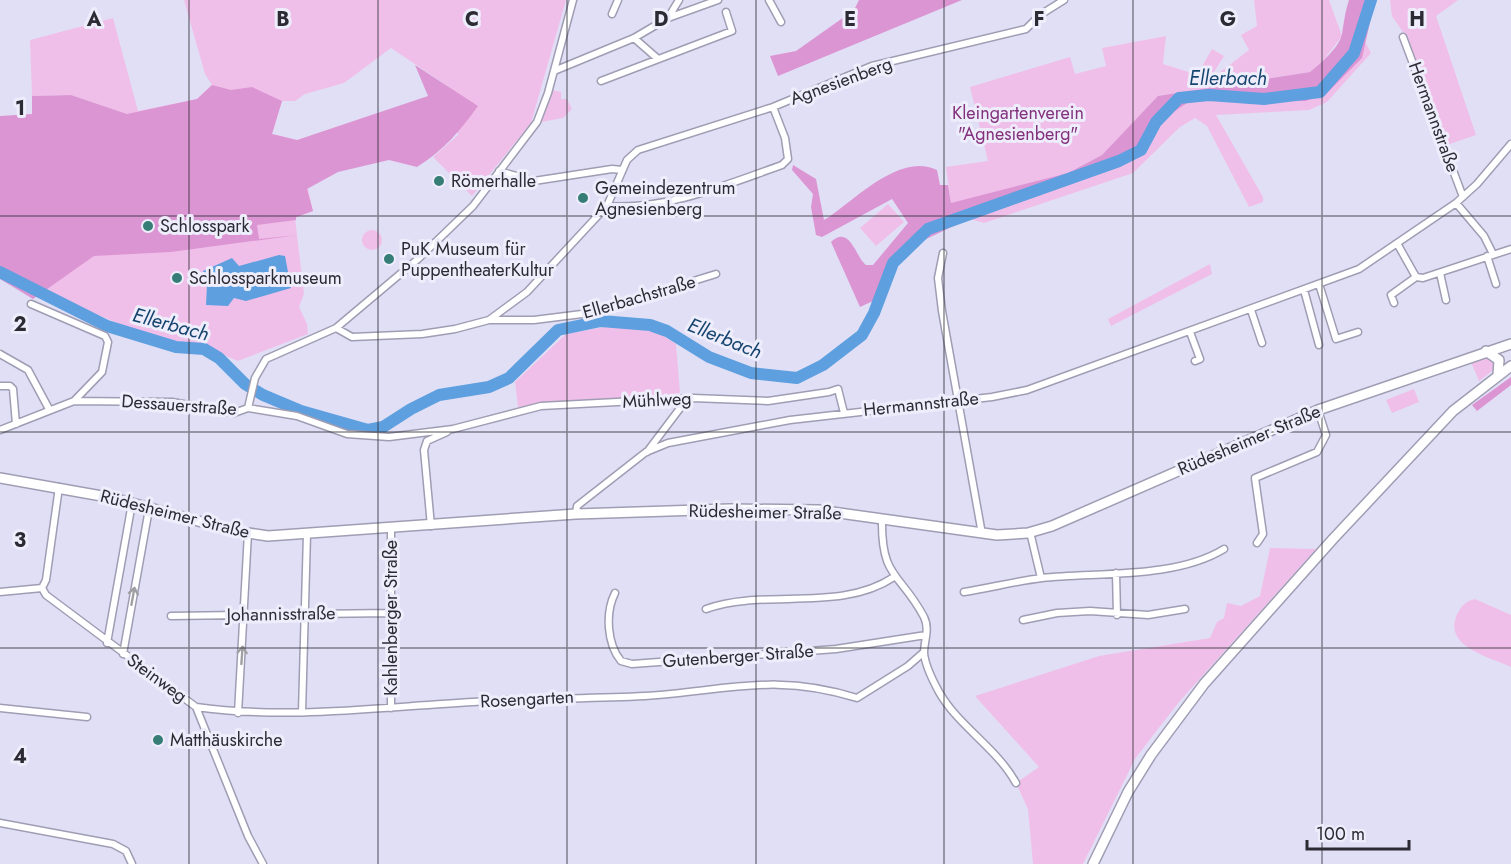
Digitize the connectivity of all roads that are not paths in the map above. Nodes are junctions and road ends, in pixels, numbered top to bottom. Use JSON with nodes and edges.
{"nodes":[{"id":1,"x":573,"y":0,"type":"edge"},
{"id":2,"x":618,"y":0,"type":"edge"},
{"id":3,"x":679,"y":0,"type":"edge"},
{"id":4,"x":718,"y":0,"type":"edge"},
{"id":5,"x":769,"y":0,"type":"edge"},
{"id":6,"x":1064,"y":0,"type":"edge"},
{"id":7,"x":726,"y":12,"type":"dead end"},
{"id":8,"x":612,"y":14,"type":"dead end"},
{"id":9,"x":668,"y":18,"type":"junction"},
{"id":10,"x":782,"y":22,"type":"dead end"},
{"id":11,"x":1403,"y":37,"type":"dead end"},
{"id":12,"x":634,"y":38,"type":"junction"},
{"id":13,"x":658,"y":59,"type":"junction"},
{"id":14,"x":554,"y":71,"type":"junction"},
{"id":15,"x":601,"y":81,"type":"dead end"},
{"id":16,"x":773,"y":107,"type":"junction"},
{"id":17,"x":1511,"y":144,"type":"edge"},
{"id":18,"x":622,"y":170,"type":"junction"},
{"id":19,"x":499,"y":171,"type":"junction"},
{"id":20,"x":1464,"y":197,"type":"junction"},
{"id":21,"x":1456,"y":203,"type":"junction"},
{"id":22,"x":607,"y":206,"type":"junction"},
{"id":23,"x":1398,"y":245,"type":"junction"},
{"id":24,"x":1511,"y":249,"type":"edge"},
{"id":25,"x":943,"y":253,"type":"dead end"},
{"id":26,"x":1490,"y":255,"type":"junction"},
{"id":27,"x":1440,"y":273,"type":"junction"},
{"id":28,"x":716,"y":274,"type":"dead end"},
{"id":29,"x":1416,"y":277,"type":"junction"},
{"id":30,"x":1318,"y":284,"type":"junction"},
{"id":31,"x":1496,"y":284,"type":"dead end"},
{"id":32,"x":1304,"y":291,"type":"junction"},
{"id":33,"x":1446,"y":300,"type":"dead end"},
{"id":34,"x":1394,"y":303,"type":"dead end"},
{"id":35,"x":32,"y":304,"type":"dead end"},
{"id":36,"x":1251,"y":310,"type":"junction"},
{"id":37,"x":489,"y":320,"type":"junction"},
{"id":38,"x":336,"y":328,"type":"junction"},
{"id":39,"x":1190,"y":332,"type":"junction"},
{"id":40,"x":1358,"y":332,"type":"dead end"},
{"id":41,"x":1511,"y":342,"type":"edge"},
{"id":42,"x":1262,"y":343,"type":"dead end"},
{"id":43,"x":1319,"y":345,"type":"dead end"},
{"id":44,"x":1485,"y":351,"type":"junction"},
{"id":45,"x":0,"y":354,"type":"edge"},
{"id":46,"x":1196,"y":361,"type":"dead end"},
{"id":47,"x":1511,"y":366,"type":"edge"},
{"id":48,"x":1498,"y":375,"type":"junction"},
{"id":49,"x":0,"y":386,"type":"edge"},
{"id":50,"x":684,"y":398,"type":"junction"},
{"id":51,"x":959,"y":400,"type":"junction"},
{"id":52,"x":74,"y":401,"type":"junction"},
{"id":53,"x":248,"y":408,"type":"junction"},
{"id":54,"x":49,"y":410,"type":"junction"},
{"id":55,"x":1318,"y":411,"type":"junction"},
{"id":56,"x":844,"y":413,"type":"junction"},
{"id":57,"x":16,"y":424,"type":"junction"},
{"id":58,"x":453,"y":429,"type":"junction"},
{"id":59,"x":0,"y":430,"type":"edge"},
{"id":60,"x":646,"y":452,"type":"junction"},
{"id":61,"x":0,"y":478,"type":"edge"},
{"id":62,"x":59,"y":487,"type":"junction"},
{"id":63,"x":132,"y":503,"type":"junction"},
{"id":64,"x":149,"y":509,"type":"junction"},
{"id":65,"x":576,"y":514,"type":"junction"},
{"id":66,"x":882,"y":519,"type":"junction"},
{"id":67,"x":431,"y":526,"type":"junction"},
{"id":68,"x":391,"y":529,"type":"junction"},
{"id":69,"x":1030,"y":532,"type":"junction"},
{"id":70,"x":248,"y":533,"type":"junction"},
{"id":71,"x":307,"y":534,"type":"junction"},
{"id":72,"x":982,"y":534,"type":"junction"},
{"id":73,"x":1257,"y":543,"type":"dead end"},
{"id":74,"x":1224,"y":549,"type":"dead end"},
{"id":75,"x":1116,"y":573,"type":"junction"},
{"id":76,"x":894,"y":577,"type":"junction"},
{"id":77,"x":1041,"y":578,"type":"junction"},
{"id":78,"x":42,"y":588,"type":"junction"},
{"id":79,"x":0,"y":592,"type":"edge"},
{"id":80,"x":964,"y":592,"type":"dead end"},
{"id":81,"x":615,"y":593,"type":"dead end"},
{"id":82,"x":706,"y":609,"type":"dead end"},
{"id":83,"x":1185,"y":609,"type":"dead end"},
{"id":84,"x":245,"y":613,"type":"junction"},
{"id":85,"x":305,"y":613,"type":"junction"},
{"id":86,"x":391,"y":613,"type":"junction"},
{"id":87,"x":1117,"y":615,"type":"junction"},
{"id":88,"x":171,"y":616,"type":"dead end"},
{"id":89,"x":1023,"y":620,"type":"dead end"},
{"id":90,"x":926,"y":635,"type":"junction"},
{"id":91,"x":107,"y":643,"type":"junction"},
{"id":92,"x":924,"y":652,"type":"junction"},
{"id":93,"x":123,"y":654,"type":"junction"},
{"id":94,"x":196,"y":707,"type":"junction"},
{"id":95,"x":0,"y":708,"type":"edge"},
{"id":96,"x":391,"y":708,"type":"junction"},
{"id":97,"x":302,"y":712,"type":"junction"},
{"id":98,"x":238,"y":713,"type":"junction"},
{"id":99,"x":87,"y":717,"type":"dead end"},
{"id":100,"x":1016,"y":783,"type":"dead end"},
{"id":101,"x":0,"y":823,"type":"edge"},
{"id":102,"x":132,"y":864,"type":"edge"},
{"id":103,"x":263,"y":864,"type":"edge"},
{"id":104,"x":1093,"y":864,"type":"edge"}],
"edges":[{"from":1,"to":14,"type":"street"},
{"from":2,"to":8,"type":"street"},
{"from":3,"to":9,"type":"street"},
{"from":4,"to":9,"type":"street"},
{"from":5,"to":10,"type":"street"},
{"from":6,"to":16,"type":"street","name":"Agnesienberg"},
{"from":7,"to":13,"type":"street"},
{"from":9,"to":12,"type":"street"},
{"from":11,"to":20,"type":"street","name":"Hermannstraße"},
{"from":12,"to":13,"type":"street"},
{"from":12,"to":14,"type":"street"},
{"from":13,"to":15,"type":"street"},
{"from":14,"to":19,"type":"street"},
{"from":16,"to":18,"type":"street","name":"Agnesienberg"},
{"from":16,"to":22,"type":"street"},
{"from":17,"to":20,"type":"street","name":"Hermannstraße"},
{"from":18,"to":19,"type":"street"},
{"from":18,"to":22,"type":"street","name":"Agnesienberg"},
{"from":19,"to":38,"type":"street"},
{"from":20,"to":21,"type":"street","name":"Hermannstraße"},
{"from":21,"to":23,"type":"street","name":"Hermannstraße"},
{"from":21,"to":26,"type":"street"},
{"from":22,"to":37,"type":"street","name":"Agnesienberg"},
{"from":23,"to":29,"type":"street"},
{"from":23,"to":30,"type":"street","name":"Hermannstraße"},
{"from":24,"to":26,"type":"street"},
{"from":25,"to":51,"type":"street"},
{"from":26,"to":27,"type":"street"},
{"from":26,"to":31,"type":"street"},
{"from":27,"to":29,"type":"street"},
{"from":27,"to":33,"type":"street"},
{"from":28,"to":37,"type":"street","name":"Ellerbachstraße"},
{"from":29,"to":34,"type":"street"},
{"from":30,"to":32,"type":"street","name":"Hermannstraße"},
{"from":30,"to":40,"type":"street"},
{"from":32,"to":36,"type":"street","name":"Hermannstraße"},
{"from":32,"to":43,"type":"street"},
{"from":35,"to":52,"type":"street","name":"Dessauerstraße"},
{"from":36,"to":39,"type":"street","name":"Hermannstraße"},
{"from":36,"to":42,"type":"street"},
{"from":37,"to":38,"type":"street"},
{"from":38,"to":53,"type":"street"},
{"from":39,"to":46,"type":"street"},
{"from":39,"to":51,"type":"street","name":"Hermannstraße"},
{"from":41,"to":44,"type":"street","name":"Rüdesheimer Straße"},
{"from":44,"to":48,"type":"street"},
{"from":44,"to":55,"type":"street","name":"Rüdesheimer Straße"},
{"from":45,"to":54,"type":"street"},
{"from":47,"to":48,"type":"street"},
{"from":48,"to":104,"type":"street"},
{"from":49,"to":57,"type":"street"},
{"from":50,"to":56,"type":"street","name":"Mühlweg"},
{"from":50,"to":58,"type":"street","name":"Mühlweg"},
{"from":50,"to":60,"type":"street","name":"Hermannstraße"},
{"from":51,"to":56,"type":"street","name":"Hermannstraße"},
{"from":51,"to":72,"type":"street"},
{"from":52,"to":53,"type":"street","name":"Dessauerstraße"},
{"from":52,"to":54,"type":"street","name":"Dessauerstraße"},
{"from":53,"to":58,"type":"street","name":"Mühlweg"},
{"from":54,"to":57,"type":"street","name":"Dessauerstraße"},
{"from":55,"to":69,"type":"street","name":"Rüdesheimer Straße"},
{"from":55,"to":73,"type":"street"},
{"from":56,"to":60,"type":"street","name":"Hermannstraße"},
{"from":57,"to":59,"type":"street","name":"Dessauerstraße"},
{"from":58,"to":67,"type":"street","name":"Mühlweg"},
{"from":60,"to":65,"type":"street","name":"Hermannstraße"},
{"from":61,"to":62,"type":"street","name":"Rüdesheimer Straße"},
{"from":62,"to":63,"type":"street","name":"Rüdesheimer Straße"},
{"from":62,"to":78,"type":"street"},
{"from":63,"to":64,"type":"street","name":"Rüdesheimer Straße"},
{"from":63,"to":91,"type":"street"},
{"from":64,"to":70,"type":"street","name":"Rüdesheimer Straße"},
{"from":93,"to":64,"type":"street","one_way":true},
{"from":65,"to":66,"type":"street","name":"Rüdesheimer Straße"},
{"from":65,"to":67,"type":"street","name":"Rüdesheimer Straße"},
{"from":66,"to":72,"type":"street","name":"Rüdesheimer Straße"},
{"from":66,"to":76,"type":"street"},
{"from":67,"to":68,"type":"street","name":"Rüdesheimer Straße"},
{"from":68,"to":71,"type":"street","name":"Rüdesheimer Straße"},
{"from":68,"to":86,"type":"street","name":"Kahlenberger Straße"},
{"from":69,"to":72,"type":"street","name":"Rüdesheimer Straße"},
{"from":69,"to":77,"type":"street"},
{"from":70,"to":71,"type":"street","name":"Rüdesheimer Straße"},
{"from":70,"to":84,"type":"street"},
{"from":71,"to":85,"type":"street"},
{"from":74,"to":75,"type":"street"},
{"from":75,"to":77,"type":"street"},
{"from":75,"to":87,"type":"street"},
{"from":76,"to":82,"type":"street"},
{"from":76,"to":90,"type":"street"},
{"from":77,"to":80,"type":"street"},
{"from":78,"to":79,"type":"street"},
{"from":78,"to":91,"type":"street","name":"Steinweg"},
{"from":81,"to":90,"type":"street","name":"Gutenberger Straße"},
{"from":83,"to":87,"type":"street"},
{"from":84,"to":85,"type":"street","name":"Johannisstraße"},
{"from":84,"to":88,"type":"street","name":"Johannisstraße"},
{"from":98,"to":84,"type":"street","one_way":true},
{"from":85,"to":86,"type":"street","name":"Johannisstraße"},
{"from":85,"to":97,"type":"street"},
{"from":86,"to":96,"type":"street","name":"Kahlenberger Straße"},
{"from":87,"to":89,"type":"street"},
{"from":90,"to":92,"type":"street"},
{"from":91,"to":93,"type":"street","name":"Steinweg"},
{"from":92,"to":96,"type":"street","name":"Rosengarten"},
{"from":92,"to":100,"type":"street"},
{"from":93,"to":94,"type":"street","name":"Steinweg"},
{"from":94,"to":98,"type":"street","name":"Rosengarten"},
{"from":94,"to":103,"type":"street","name":"Steinweg"},
{"from":95,"to":99,"type":"street"},
{"from":96,"to":97,"type":"street","name":"Rosengarten"},
{"from":97,"to":98,"type":"street","name":"Rosengarten"},
{"from":101,"to":102,"type":"street"}]}
